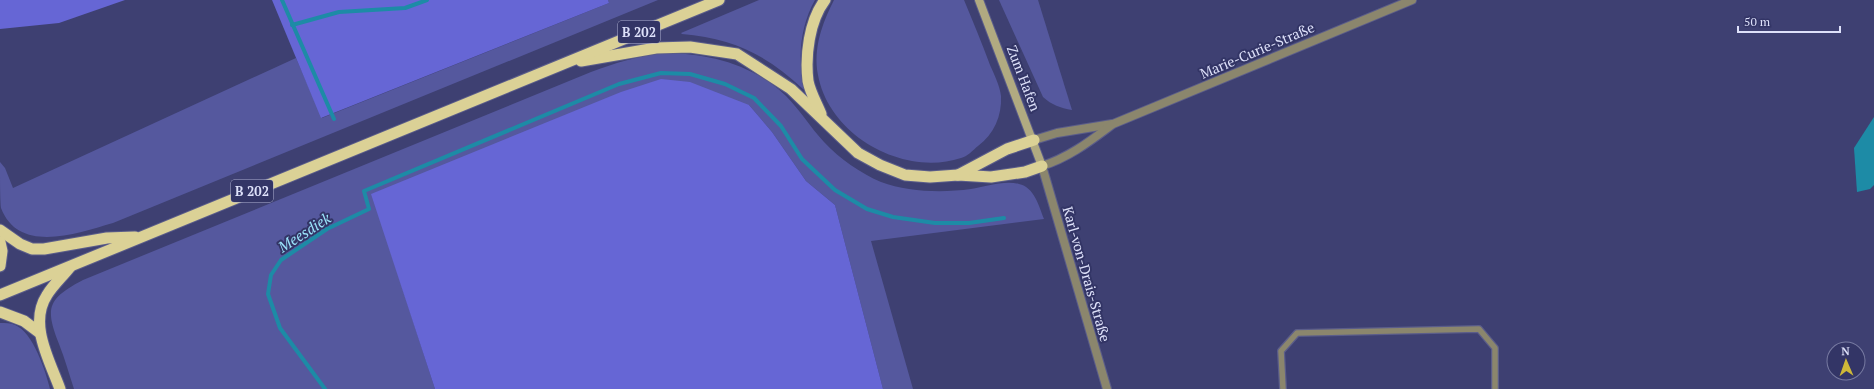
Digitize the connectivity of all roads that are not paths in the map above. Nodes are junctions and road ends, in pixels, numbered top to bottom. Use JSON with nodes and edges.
{"nodes":[{"id":1,"x":719,"y":0,"type":"edge"},
{"id":2,"x":825,"y":0,"type":"edge"},
{"id":3,"x":979,"y":0,"type":"edge"},
{"id":4,"x":1412,"y":0,"type":"edge"},
{"id":5,"x":559,"y":65,"type":"junction"},
{"id":6,"x":822,"y":116,"type":"junction"},
{"id":7,"x":1113,"y":124,"type":"junction"},
{"id":8,"x":1034,"y":140,"type":"junction"},
{"id":9,"x":1042,"y":166,"type":"junction"},
{"id":10,"x":958,"y":175,"type":"junction"},
{"id":11,"x":0,"y":230,"type":"edge"},
{"id":12,"x":144,"y":236,"type":"junction"},
{"id":13,"x":0,"y":242,"type":"edge"},
{"id":14,"x":72,"y":265,"type":"junction"},
{"id":15,"x":0,"y":266,"type":"edge"},
{"id":16,"x":0,"y":295,"type":"edge"},
{"id":17,"x":0,"y":312,"type":"edge"},
{"id":18,"x":40,"y":333,"type":"junction"},
{"id":19,"x":60,"y":389,"type":"edge"},
{"id":20,"x":1107,"y":389,"type":"edge"},
{"id":21,"x":1283,"y":389,"type":"edge"},
{"id":22,"x":1495,"y":389,"type":"edge"}],
"edges":[{"from":1,"to":5,"type":"highway","number":"B 202"},
{"from":2,"to":6,"type":"highway"},
{"from":3,"to":8,"type":"main road","name":"Zum Hafen"},
{"from":4,"to":7,"type":"street","name":"Marie-Curie-Straße"},
{"from":5,"to":6,"type":"highway"},
{"from":5,"to":12,"type":"highway","number":"B 202"},
{"from":6,"to":10,"type":"highway"},
{"from":7,"to":8,"type":"street","name":"Marie-Curie-Straße"},
{"from":7,"to":9,"type":"street","name":"Marie-Curie-Straße"},
{"from":8,"to":9,"type":"main road","name":"Zum Hafen"},
{"from":8,"to":10,"type":"highway"},
{"from":9,"to":10,"type":"highway"},
{"from":9,"to":20,"type":"street","name":"Karl-von-Drais-Straße"},
{"from":11,"to":12,"type":"highway"},
{"from":12,"to":14,"type":"highway","number":"B 202"},
{"from":13,"to":15,"type":"highway"},
{"from":14,"to":16,"type":"highway","number":"B 202"},
{"from":14,"to":18,"type":"highway"},
{"from":17,"to":18,"type":"highway"},
{"from":18,"to":19,"type":"highway"},
{"from":21,"to":22,"type":"lane"}]}
